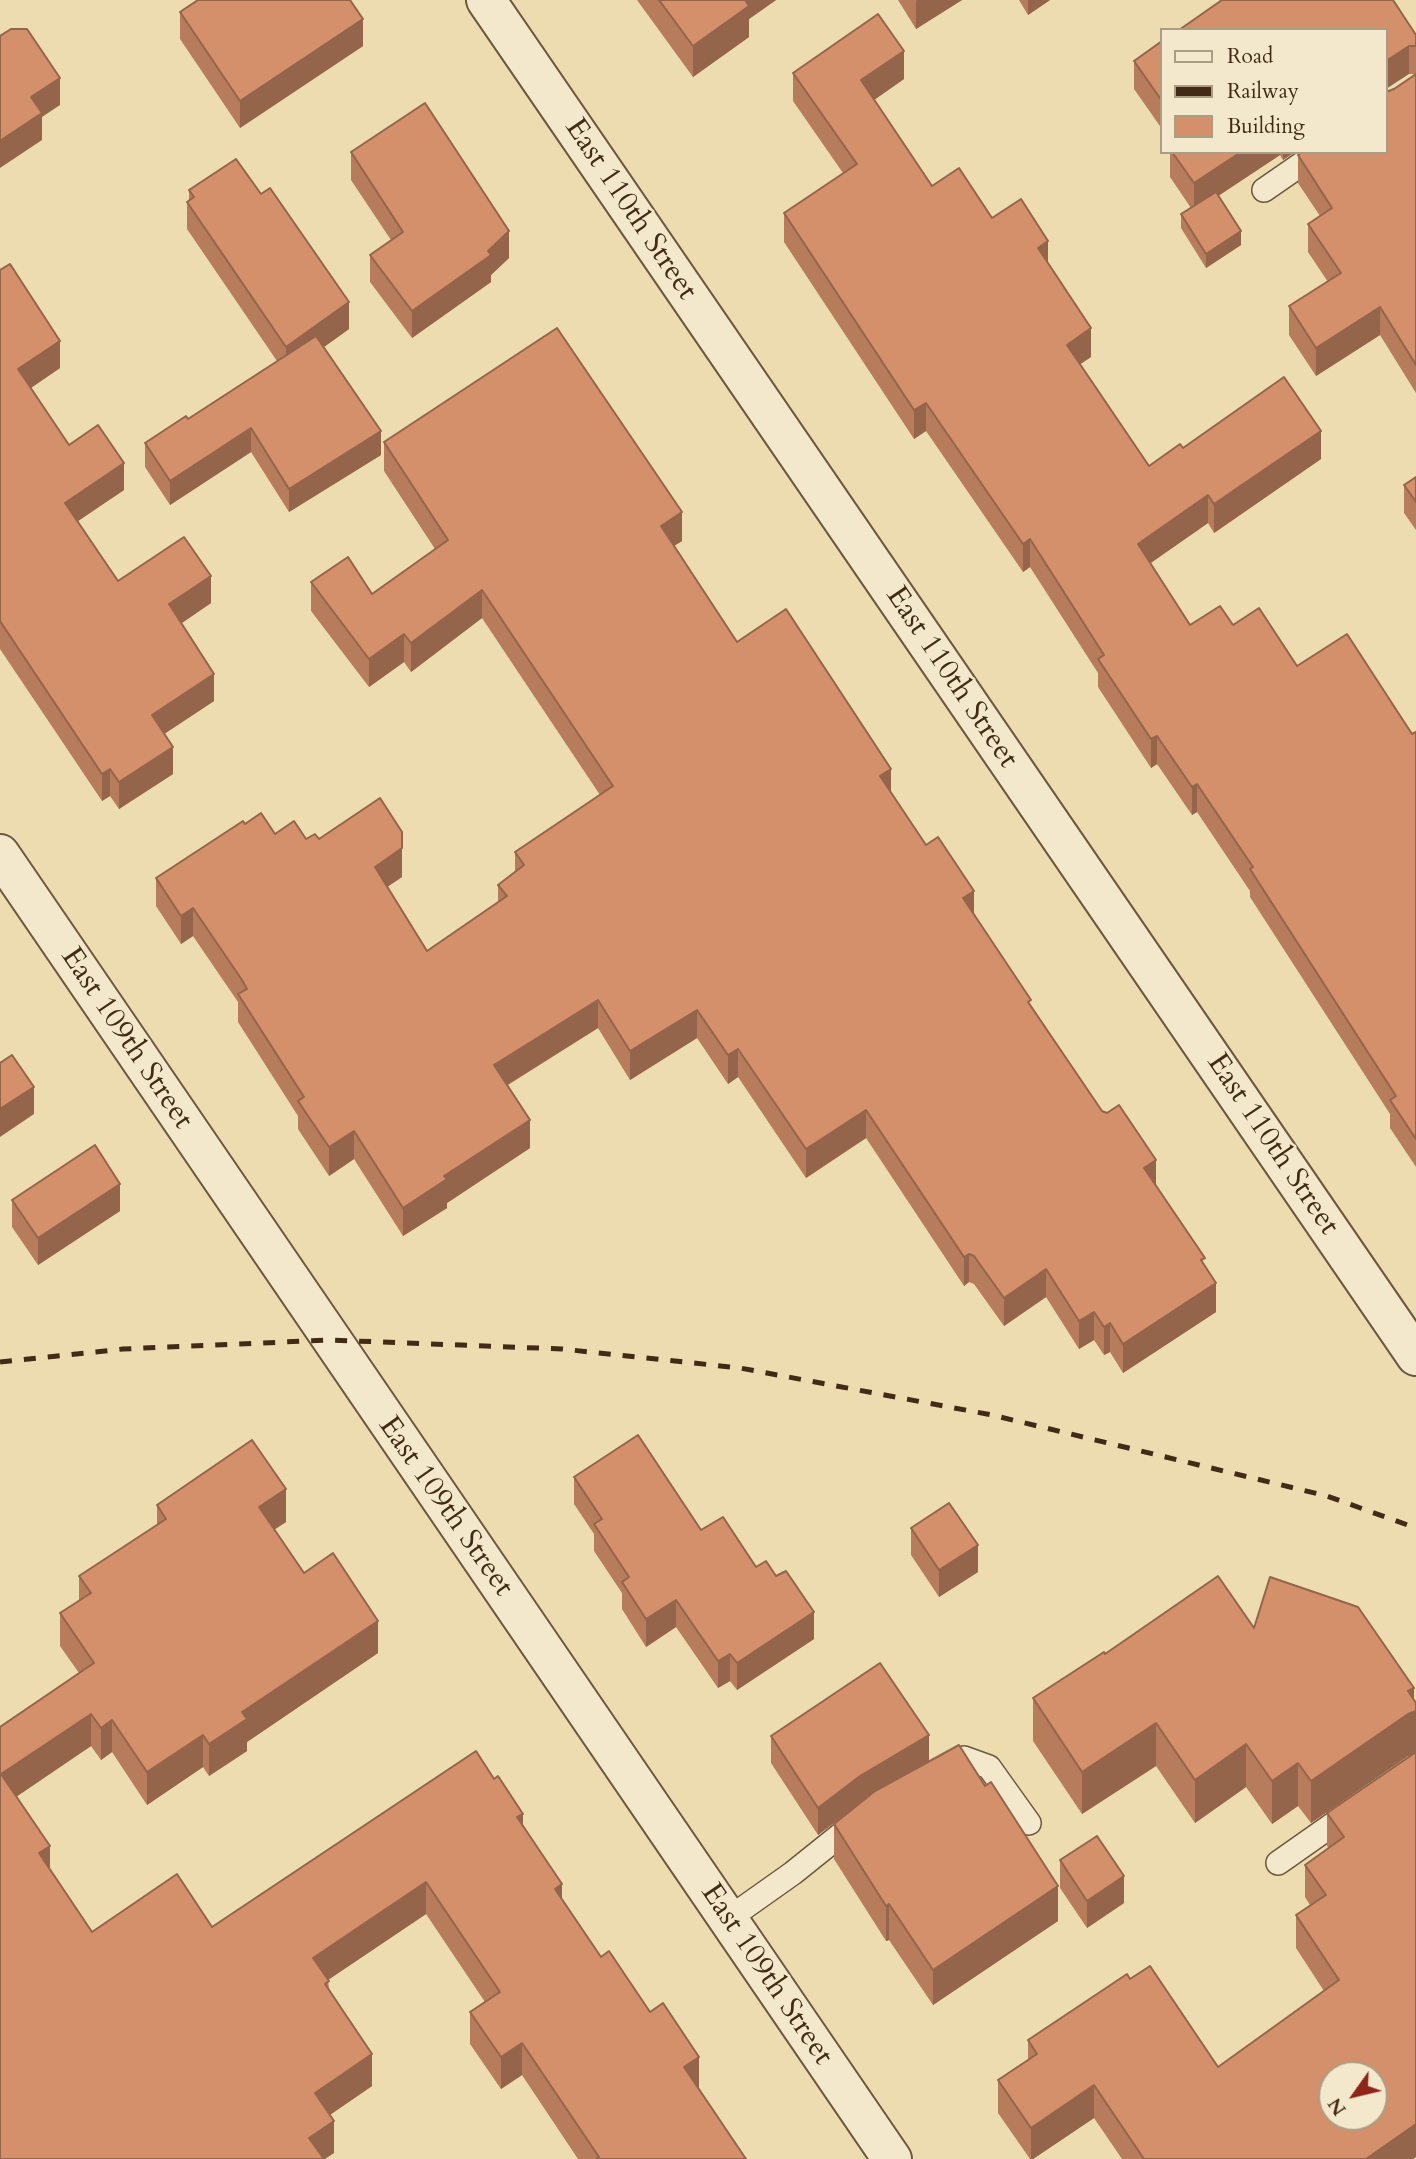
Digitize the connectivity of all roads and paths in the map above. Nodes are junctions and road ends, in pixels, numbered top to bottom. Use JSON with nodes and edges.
{"nodes":[{"id":1,"x":486,"y":0,"type":"edge"},
{"id":2,"x":1316,"y":154,"type":"edge"},
{"id":3,"x":1264,"y":190,"type":"dead end"},
{"id":4,"x":0,"y":854,"type":"edge"},
{"id":5,"x":1416,"y":1356,"type":"edge"},
{"id":6,"x":929,"y":1778,"type":"edge"},
{"id":7,"x":1376,"y":1795,"type":"edge"},
{"id":8,"x":875,"y":1810,"type":"edge"},
{"id":9,"x":1028,"y":1824,"type":"dead end"},
{"id":10,"x":1278,"y":1863,"type":"dead end"},
{"id":11,"x":728,"y":1919,"type":"junction"},
{"id":12,"x":892,"y":2159,"type":"edge"}],
"edges":[{"from":1,"to":5,"type":"street","name":"East 110th Street"},
{"from":2,"to":3,"type":"lane"},
{"from":4,"to":11,"type":"street","name":"East 109th Street"},
{"from":6,"to":9,"type":"lane"},
{"from":7,"to":10,"type":"lane"},
{"from":8,"to":11,"type":"lane"},
{"from":11,"to":12,"type":"street","name":"East 109th Street"}]}
